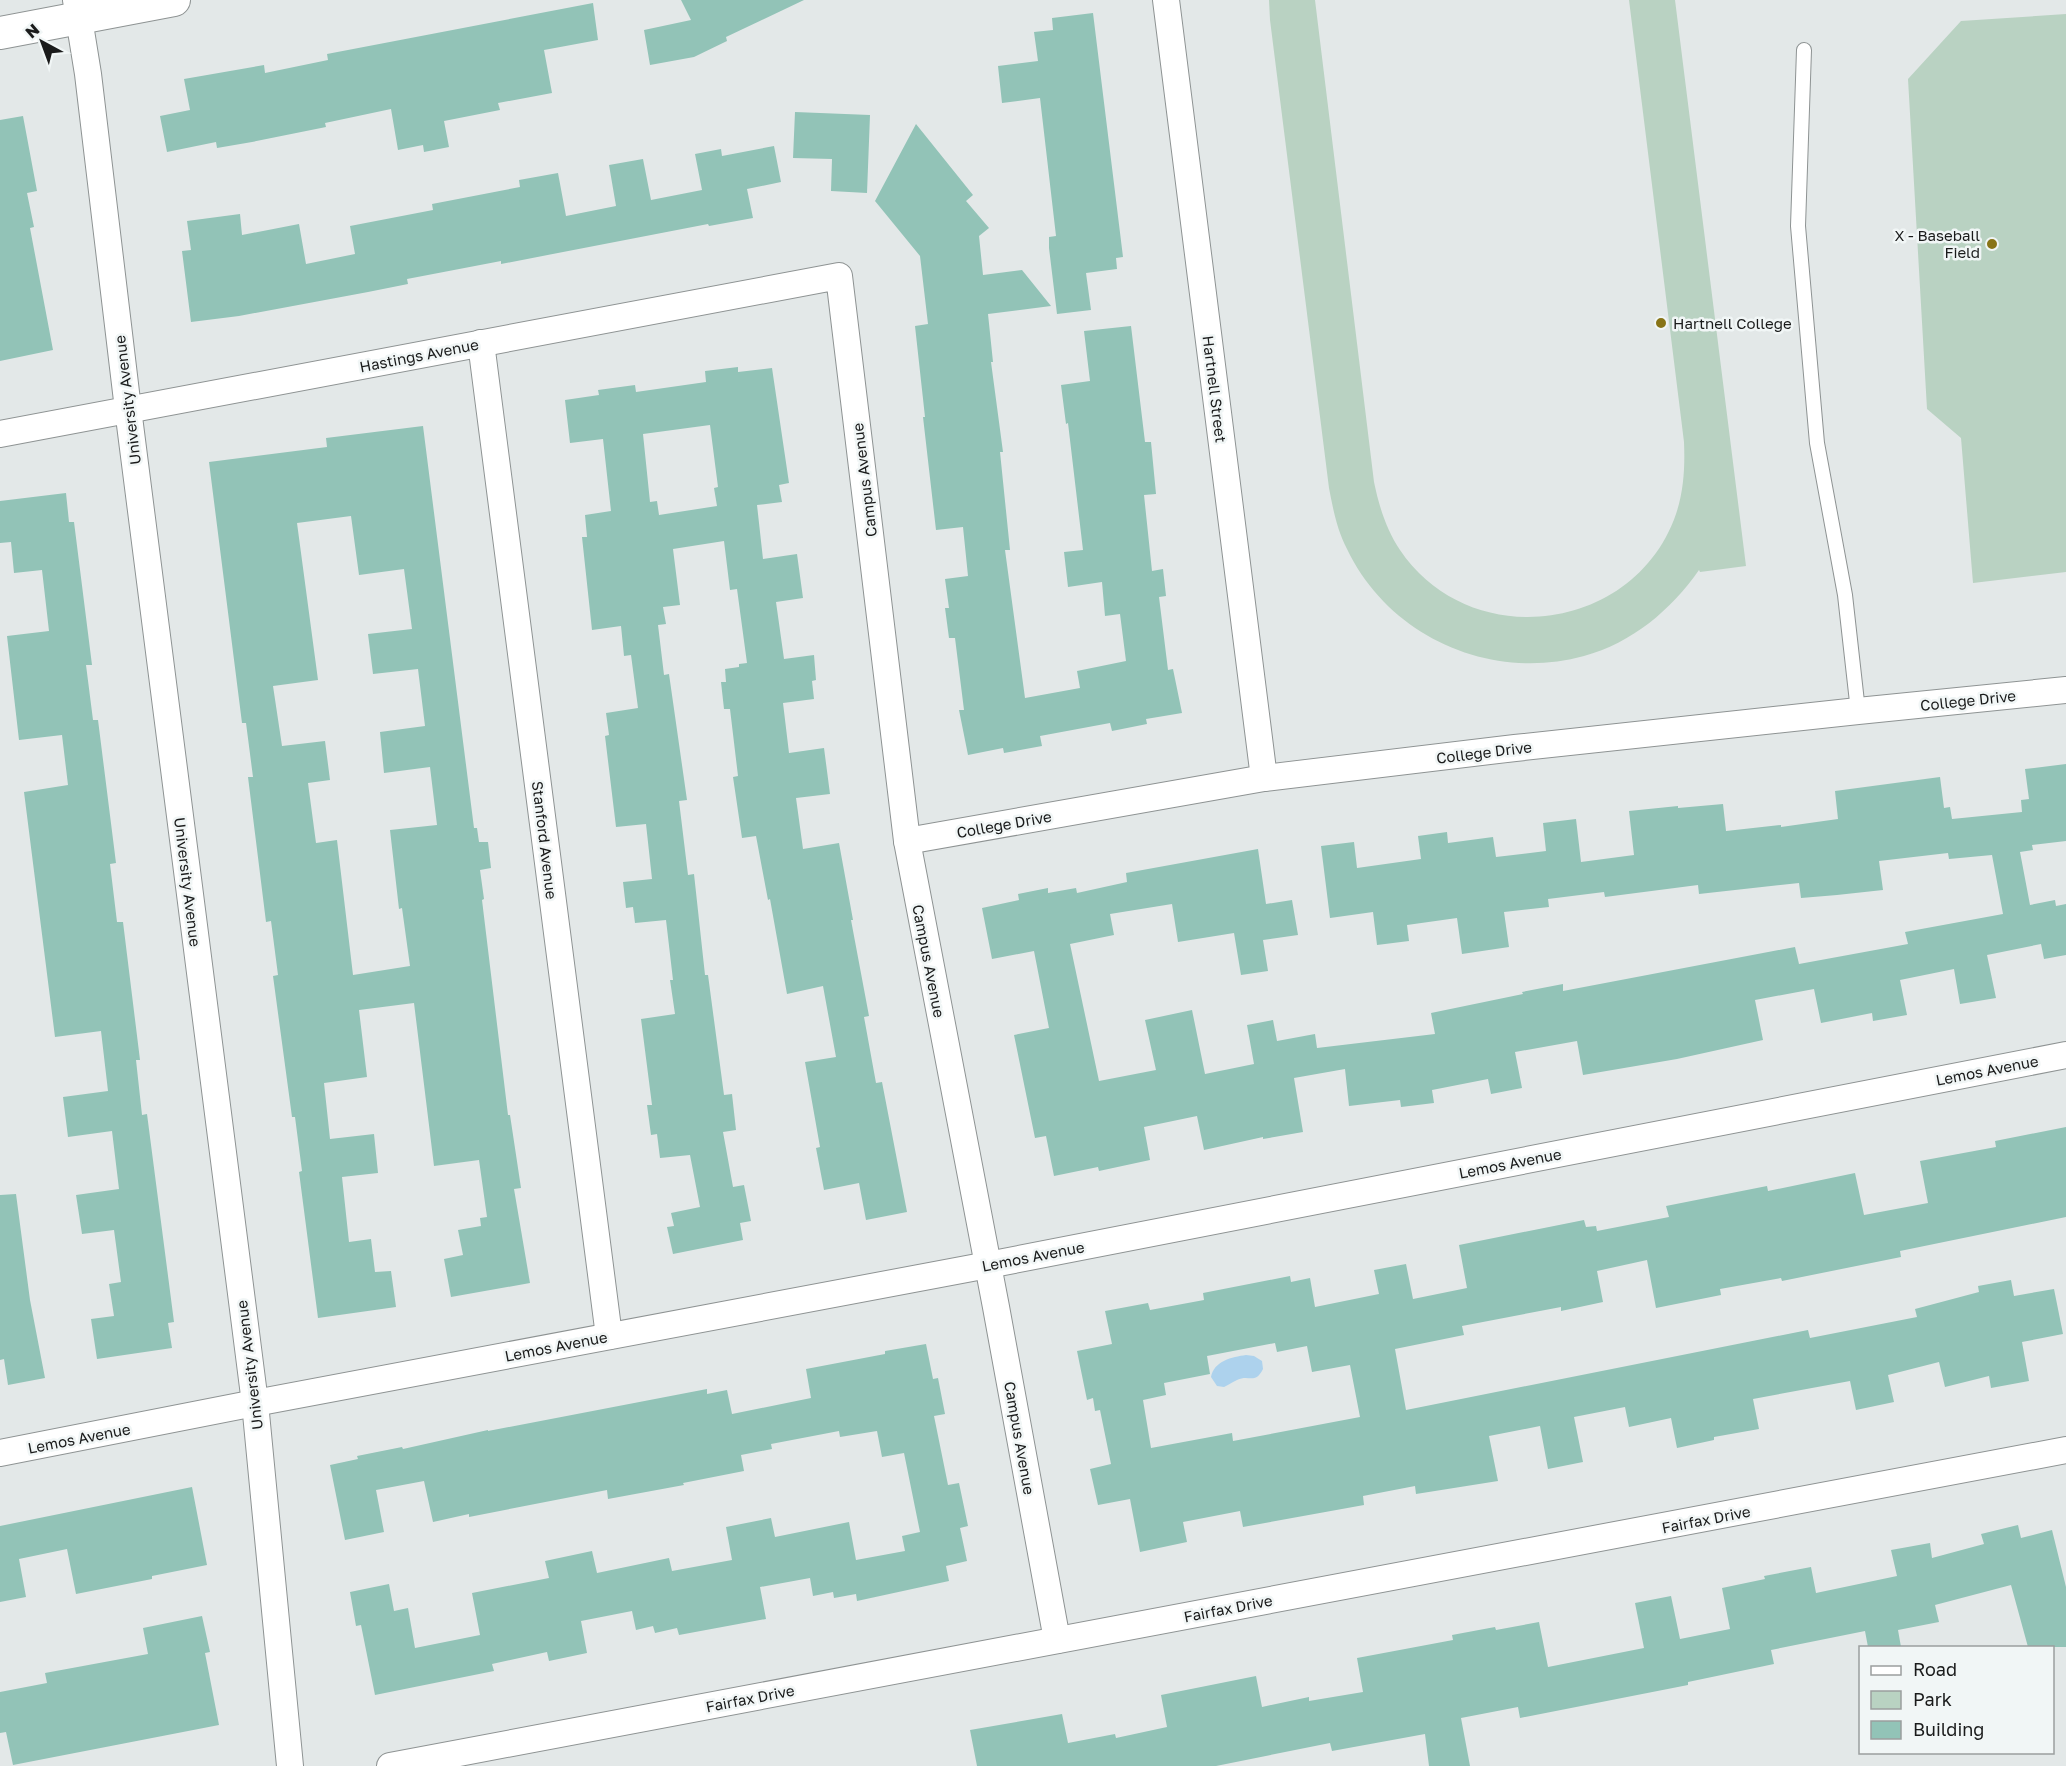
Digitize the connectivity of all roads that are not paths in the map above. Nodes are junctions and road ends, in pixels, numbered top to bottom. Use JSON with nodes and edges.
{"nodes":[{"id":1,"x":174,"y":0,"type":"edge"},
{"id":2,"x":1166,"y":0,"type":"edge"},
{"id":3,"x":78,"y":9,"type":"edge"},
{"id":4,"x":0,"y":33,"type":"edge"},
{"id":5,"x":1804,"y":50,"type":"dead end"},
{"id":6,"x":839,"y":276,"type":"joint"},
{"id":7,"x":481,"y":343,"type":"junction"},
{"id":8,"x":128,"y":410,"type":"junction"},
{"id":9,"x":0,"y":434,"type":"edge"},
{"id":10,"x":2066,"y":690,"type":"edge"},
{"id":11,"x":1858,"y":711,"type":"junction"},
{"id":12,"x":1264,"y":778,"type":"junction"},
{"id":13,"x":907,"y":841,"type":"junction"},
{"id":14,"x":2066,"y":1055,"type":"edge"},
{"id":15,"x":988,"y":1265,"type":"junction"},
{"id":16,"x":609,"y":1336,"type":"junction"},
{"id":17,"x":255,"y":1403,"type":"junction"},
{"id":18,"x":2066,"y":1450,"type":"edge"},
{"id":19,"x":0,"y":1453,"type":"edge"},
{"id":20,"x":1057,"y":1640,"type":"junction"},
{"id":21,"x":290,"y":1766,"type":"edge"},
{"id":22,"x":390,"y":1766,"type":"edge"}],
"edges":[{"from":1,"to":3,"type":"street"},
{"from":2,"to":12,"type":"street","name":"Hartnell Street"},
{"from":3,"to":4,"type":"street"},
{"from":3,"to":8,"type":"street","name":"University Avenue"},
{"from":5,"to":11,"type":"lane"},
{"from":6,"to":7,"type":"street","name":"Hastings Avenue"},
{"from":6,"to":13,"type":"street","name":"Campus Avenue"},
{"from":7,"to":8,"type":"street","name":"Hastings Avenue"},
{"from":7,"to":16,"type":"street","name":"Stanford Avenue"},
{"from":8,"to":9,"type":"street","name":"Hastings Avenue"},
{"from":8,"to":17,"type":"street","name":"University Avenue"},
{"from":10,"to":11,"type":"street","name":"College Drive"},
{"from":11,"to":12,"type":"street","name":"College Drive"},
{"from":12,"to":13,"type":"street","name":"College Drive"},
{"from":13,"to":15,"type":"street","name":"Campus Avenue"},
{"from":14,"to":15,"type":"street","name":"Lemos Avenue"},
{"from":15,"to":16,"type":"street","name":"Lemos Avenue"},
{"from":15,"to":20,"type":"street","name":"Campus Avenue"},
{"from":16,"to":17,"type":"street","name":"Lemos Avenue"},
{"from":17,"to":19,"type":"street","name":"Lemos Avenue"},
{"from":17,"to":21,"type":"street","name":"University Avenue"},
{"from":18,"to":20,"type":"street","name":"Fairfax Drive"},
{"from":20,"to":22,"type":"street","name":"Fairfax Drive"}]}
